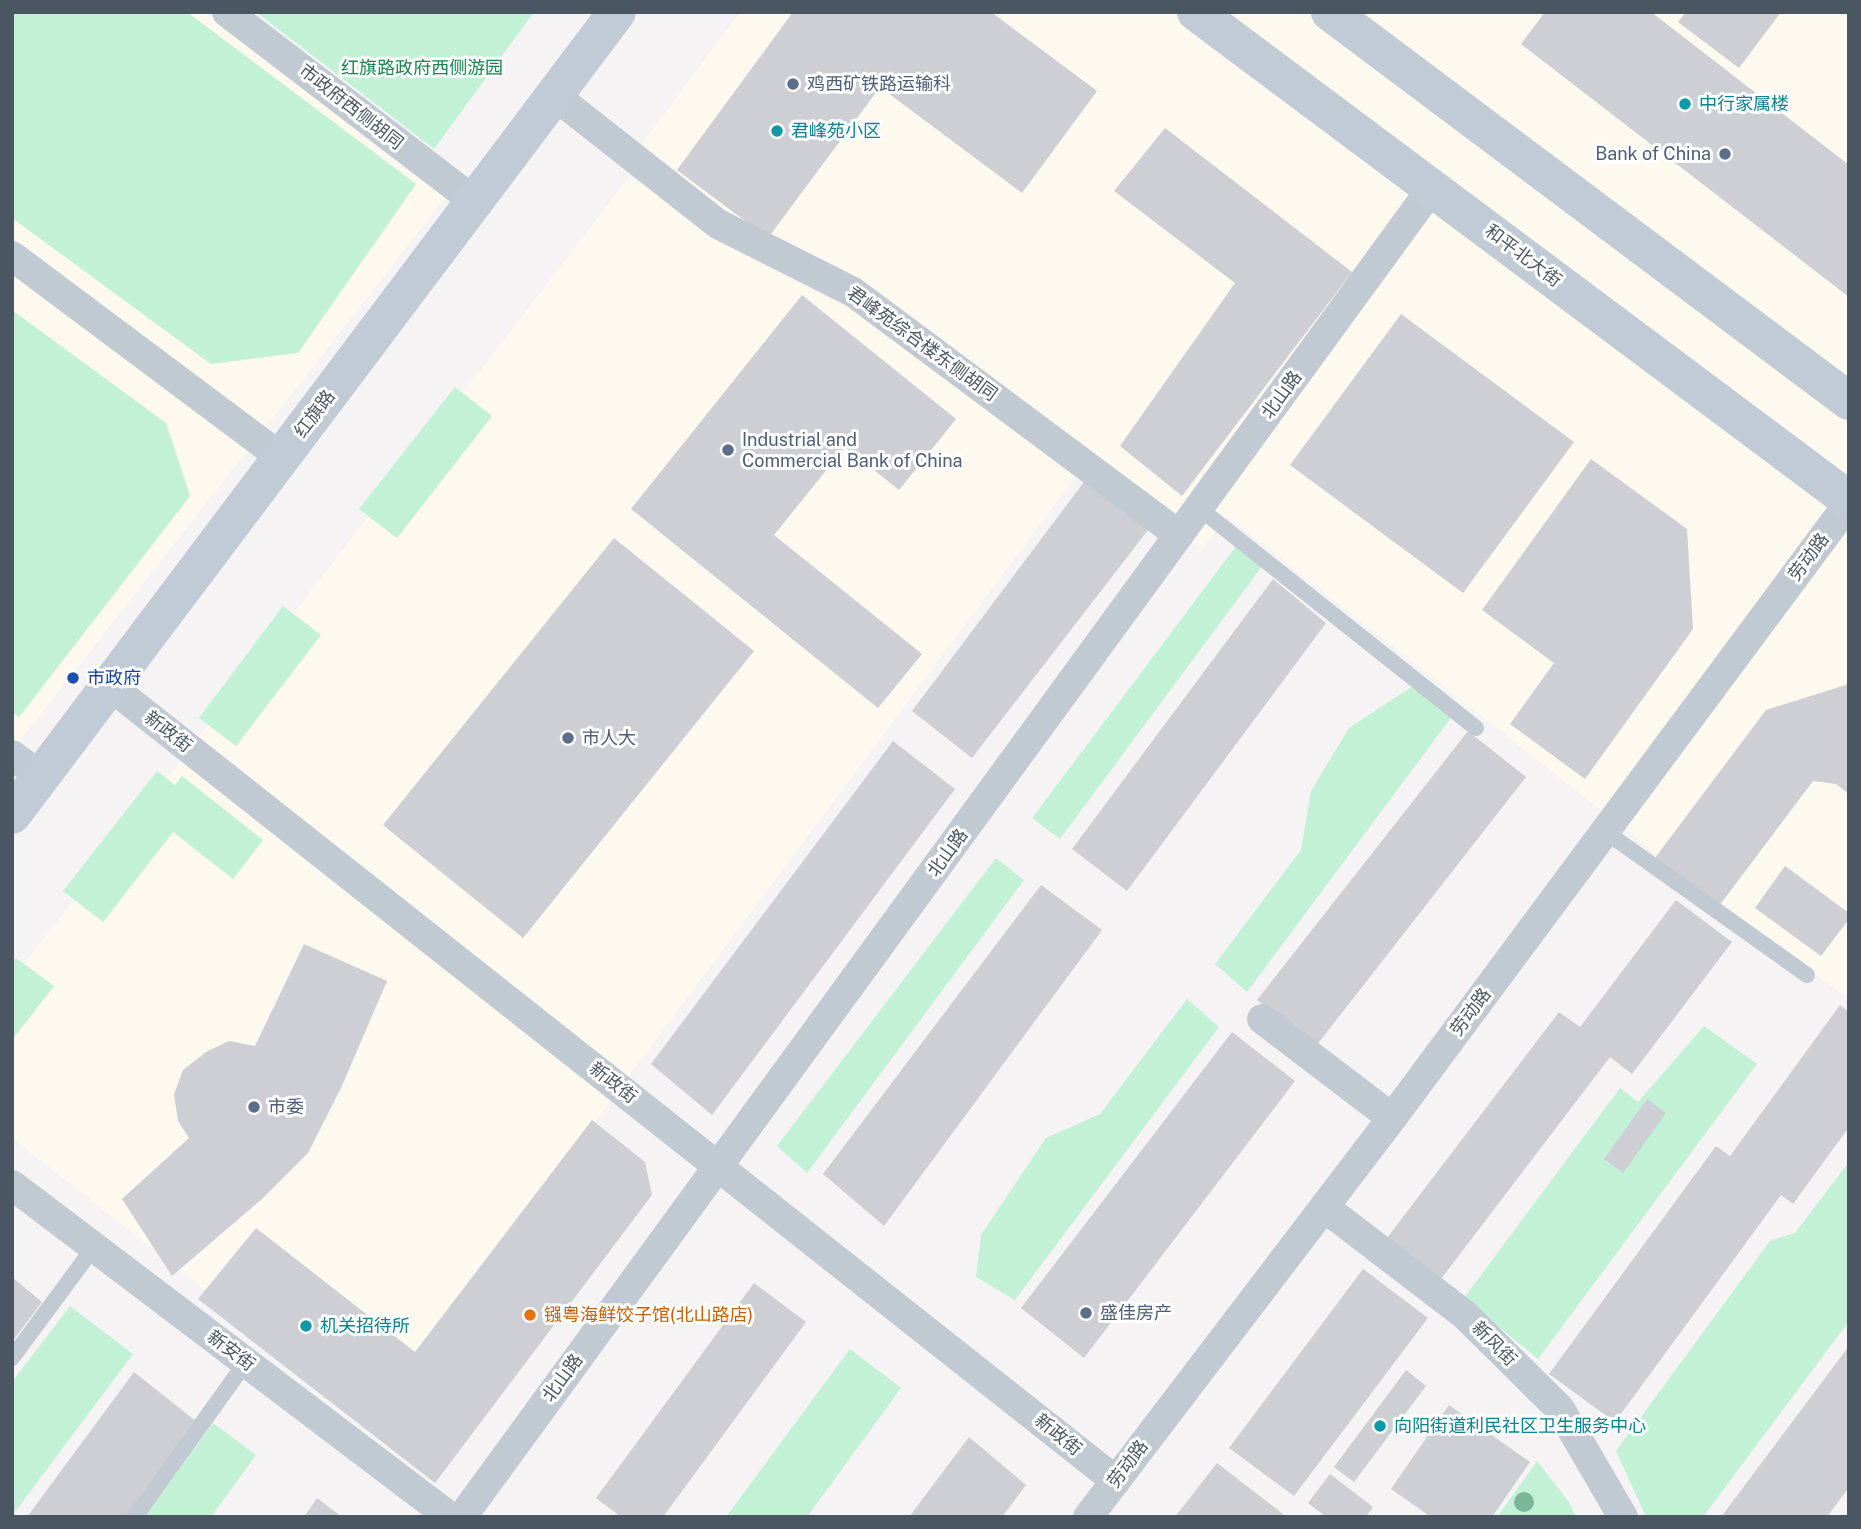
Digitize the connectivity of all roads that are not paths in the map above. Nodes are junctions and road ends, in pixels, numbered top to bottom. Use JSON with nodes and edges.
{"nodes":[{"id":1,"x":228,"y":12,"type":"edge"},
{"id":2,"x":617,"y":12,"type":"edge"},
{"id":3,"x":1196,"y":12,"type":"edge"},
{"id":4,"x":1330,"y":12,"type":"edge"},
{"id":5,"x":554,"y":95,"type":"junction"},
{"id":6,"x":1432,"y":188,"type":"junction"},
{"id":7,"x":474,"y":201,"type":"junction"},
{"id":8,"x":12,"y":256,"type":"edge"},
{"id":9,"x":1849,"y":401,"type":"edge"},
{"id":10,"x":282,"y":458,"type":"junction"},
{"id":11,"x":1849,"y":502,"type":"edge"},
{"id":12,"x":1199,"y":508,"type":"junction"},
{"id":13,"x":1179,"y":535,"type":"junction"},
{"id":14,"x":110,"y":686,"type":"junction"},
{"id":15,"x":1476,"y":728,"type":"dead end"},
{"id":16,"x":27,"y":766,"type":"edge"},
{"id":17,"x":12,"y":815,"type":"edge"},
{"id":18,"x":1606,"y":832,"type":"junction"},
{"id":19,"x":1807,"y":975,"type":"dead end"},
{"id":20,"x":1262,"y":1019,"type":"dead end"},
{"id":21,"x":1392,"y":1118,"type":"junction"},
{"id":22,"x":718,"y":1166,"type":"junction"},
{"id":23,"x":12,"y":1185,"type":"edge"},
{"id":24,"x":1324,"y":1207,"type":"junction"},
{"id":25,"x":94,"y":1247,"type":"junction"},
{"id":26,"x":12,"y":1358,"type":"edge"},
{"id":27,"x":246,"y":1362,"type":"junction"},
{"id":28,"x":1116,"y":1481,"type":"junction"},
{"id":29,"x":135,"y":1517,"type":"edge"},
{"id":30,"x":450,"y":1517,"type":"edge"},
{"id":31,"x":463,"y":1517,"type":"edge"},
{"id":32,"x":1088,"y":1517,"type":"edge"},
{"id":33,"x":1623,"y":1517,"type":"edge"}],
"edges":[{"from":1,"to":7,"type":"street","name":"市政府西侧胡同"},
{"from":2,"to":5,"type":"main road","name":"红旗路"},
{"from":3,"to":6,"type":"main road","name":"和平北大街"},
{"from":4,"to":9,"type":"main road"},
{"from":5,"to":7,"type":"main road","name":"红旗路"},
{"from":5,"to":13,"type":"street","name":"君峰苑综合楼东侧胡同"},
{"from":6,"to":11,"type":"main road","name":"和平北大街"},
{"from":6,"to":12,"type":"street","name":"北山路"},
{"from":7,"to":10,"type":"main road","name":"红旗路"},
{"from":8,"to":10,"type":"street"},
{"from":10,"to":14,"type":"main road","name":"红旗路"},
{"from":11,"to":18,"type":"street","name":"劳动路"},
{"from":12,"to":13,"type":"street","name":"北山路"},
{"from":12,"to":15,"type":"lane"},
{"from":13,"to":22,"type":"street","name":"北山路"},
{"from":14,"to":16,"type":"main road","name":"红旗路"},
{"from":14,"to":22,"type":"street","name":"新政街"},
{"from":16,"to":17,"type":"main road","name":"红旗路"},
{"from":18,"to":19,"type":"lane"},
{"from":18,"to":21,"type":"street","name":"劳动路"},
{"from":20,"to":21,"type":"street"},
{"from":21,"to":24,"type":"street","name":"劳动路"},
{"from":22,"to":28,"type":"street","name":"新政街"},
{"from":22,"to":31,"type":"street","name":"北山路"},
{"from":23,"to":25,"type":"street","name":"新安街"},
{"from":24,"to":28,"type":"street","name":"劳动路"},
{"from":24,"to":33,"type":"street","name":"新风街"},
{"from":25,"to":26,"type":"lane"},
{"from":25,"to":27,"type":"street","name":"新安街"},
{"from":27,"to":29,"type":"lane"},
{"from":27,"to":30,"type":"street","name":"新安街"},
{"from":28,"to":32,"type":"street","name":"劳动路"}]}
